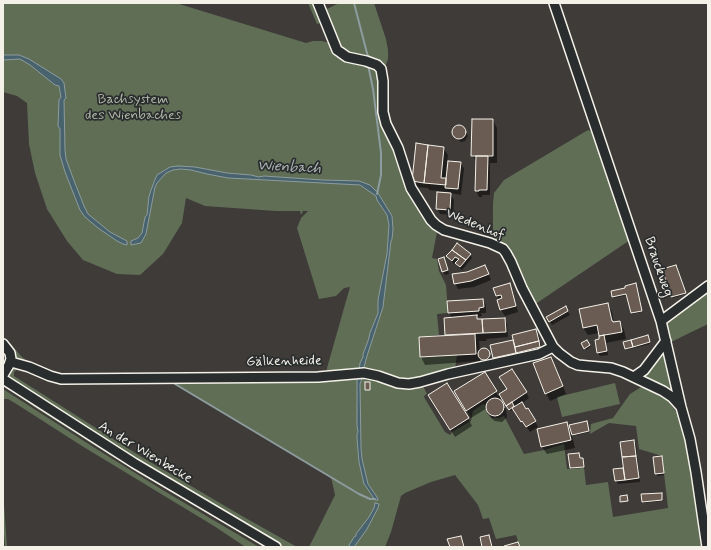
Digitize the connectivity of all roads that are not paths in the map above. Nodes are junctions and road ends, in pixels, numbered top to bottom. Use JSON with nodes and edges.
{"nodes":[{"id":1,"x":318,"y":3,"type":"edge"},
{"id":2,"x":554,"y":3,"type":"edge"},
{"id":3,"x":708,"y":286,"type":"edge"},
{"id":4,"x":661,"y":321,"type":"junction"},
{"id":5,"x":666,"y":341,"type":"junction"},
{"id":6,"x":3,"y":344,"type":"edge"},
{"id":7,"x":553,"y":347,"type":"junction"},
{"id":8,"x":11,"y":362,"type":"junction"},
{"id":9,"x":3,"y":375,"type":"edge"},
{"id":10,"x":634,"y":377,"type":"junction"},
{"id":11,"x":3,"y":379,"type":"edge"},
{"id":12,"x":681,"y":407,"type":"junction"},
{"id":13,"x":276,"y":547,"type":"edge"},
{"id":14,"x":707,"y":547,"type":"edge"}],
"edges":[{"from":1,"to":7,"type":"street","name":"Wedenhof"},
{"from":2,"to":4,"type":"street","name":"Brauckweg"},
{"from":3,"to":4,"type":"street"},
{"from":4,"to":5,"type":"street","name":"Brauckweg"},
{"from":5,"to":10,"type":"street"},
{"from":5,"to":12,"type":"street","name":"Brauckweg"},
{"from":6,"to":8,"type":"street"},
{"from":7,"to":8,"type":"street","name":"Gälkenheide"},
{"from":7,"to":10,"type":"street","name":"Wedenhof"},
{"from":8,"to":9,"type":"street"},
{"from":10,"to":12,"type":"street","name":"Wedenhof"},
{"from":11,"to":13,"type":"street","name":"An der Wienbecke"},
{"from":12,"to":14,"type":"street","name":"Brauckweg"}]}
